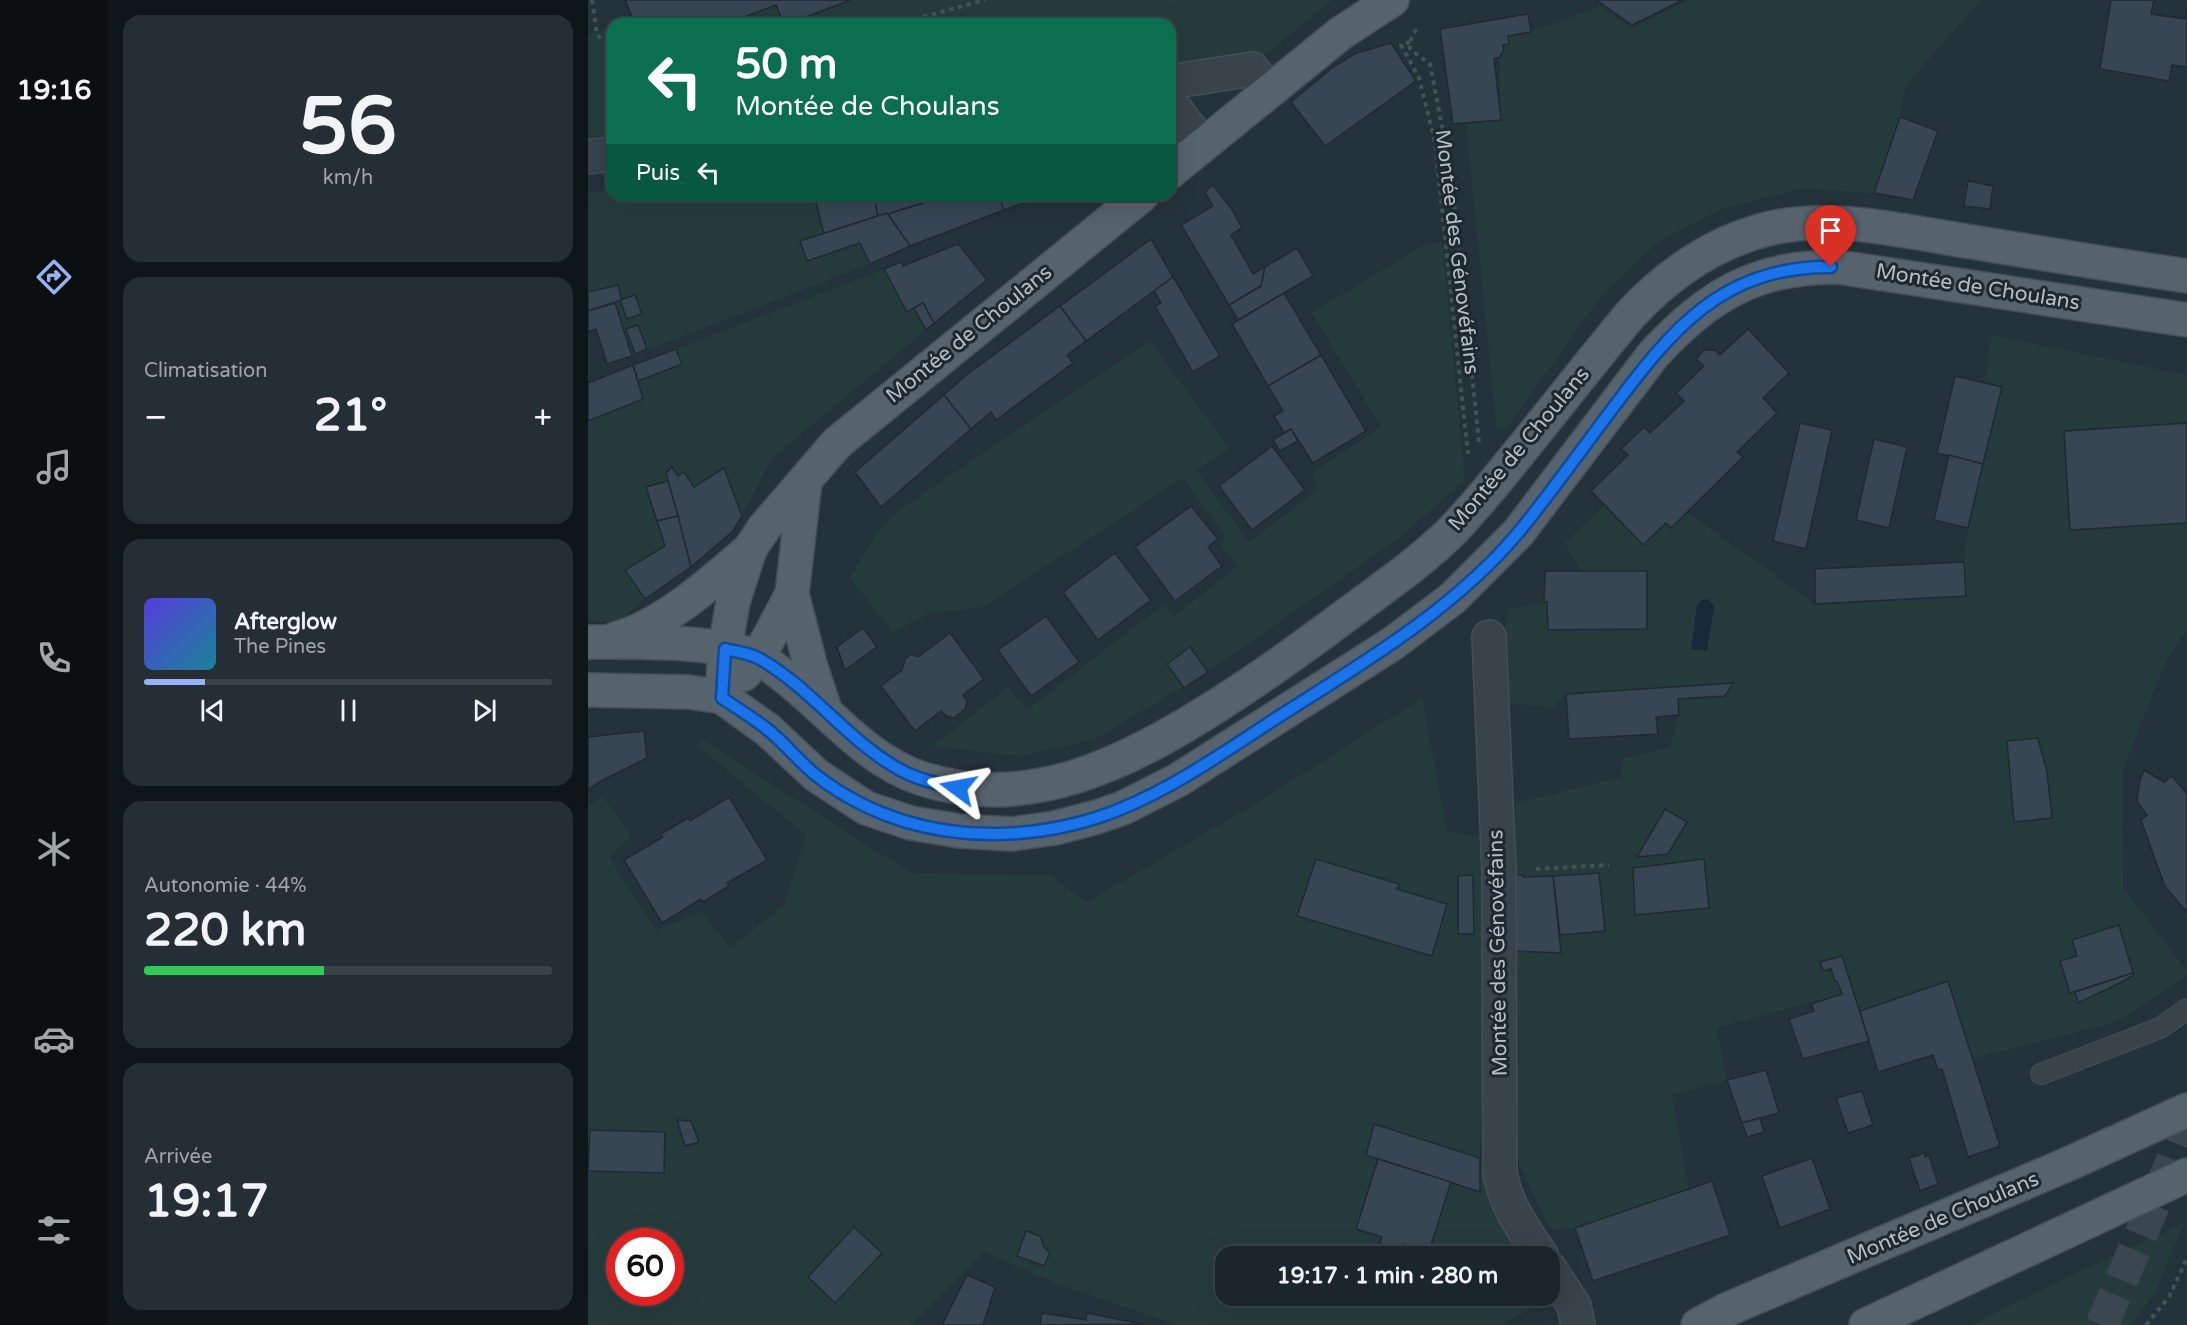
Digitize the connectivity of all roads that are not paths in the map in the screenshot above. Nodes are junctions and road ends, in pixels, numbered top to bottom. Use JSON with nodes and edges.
{"nodes":[{"id":1,"x":1392,"y":0,"type":"edge"},
{"id":2,"x":1176,"y":81,"type":"edge"},
{"id":3,"x":1269,"y":91,"type":"junction"},
{"id":4,"x":1176,"y":110,"type":"edge"},
{"id":5,"x":1202,"y":145,"type":"junction"},
{"id":6,"x":606,"y":155,"type":"edge"},
{"id":7,"x":588,"y":157,"type":"edge"},
{"id":8,"x":1176,"y":167,"type":"edge"},
{"id":9,"x":1135,"y":201,"type":"edge"},
{"id":10,"x":2187,"y":276,"type":"edge"},
{"id":11,"x":2187,"y":320,"type":"edge"},
{"id":12,"x":805,"y":481,"type":"junction"},
{"id":13,"x":750,"y":549,"type":"junction"},
{"id":14,"x":792,"y":594,"type":"junction"},
{"id":15,"x":1489,"y":637,"type":"dead end"},
{"id":16,"x":593,"y":648,"type":"edge"},
{"id":17,"x":725,"y":649,"type":"junction"},
{"id":18,"x":758,"y":658,"type":"junction"},
{"id":19,"x":588,"y":690,"type":"edge"},
{"id":20,"x":722,"y":698,"type":"junction"},
{"id":21,"x":825,"y":710,"type":"junction"},
{"id":22,"x":2187,"y":1009,"type":"edge"},
{"id":23,"x":2041,"y":1074,"type":"dead end"},
{"id":24,"x":2187,"y":1110,"type":"edge"},
{"id":25,"x":2187,"y":1175,"type":"edge"},
{"id":26,"x":1535,"y":1246,"type":"edge"},
{"id":27,"x":1560,"y":1284,"type":"edge"},
{"id":28,"x":1578,"y":1325,"type":"edge"},
{"id":29,"x":1698,"y":1325,"type":"edge"},
{"id":30,"x":1866,"y":1325,"type":"edge"}],
"edges":[{"from":1,"to":3,"type":"main road"},
{"from":2,"to":3,"type":"street"},
{"from":3,"to":5,"type":"main road"},
{"from":4,"to":5,"type":"street"},
{"from":5,"to":8,"type":"main road"},
{"from":6,"to":7,"type":"street"},
{"from":9,"to":12,"type":"main road","name":"Montée de Choulans"},
{"from":10,"to":21,"type":"main road","name":"Montée de Choulans"},
{"from":11,"to":20,"type":"main road","name":"Montée de Choulans"},
{"from":12,"to":13,"type":"main road","name":"Montée de Choulans"},
{"from":12,"to":14,"type":"main road","name":"Montée de Choulans"},
{"from":13,"to":16,"type":"main road"},
{"from":13,"to":17,"type":"main road","name":"Montée de Choulans"},
{"from":14,"to":18,"type":"main road","name":"Montée de Choulans"},
{"from":14,"to":21,"type":"main road","name":"Montée de Choulans"},
{"from":15,"to":26,"type":"street","name":"Montée des Génovéfains"},
{"from":16,"to":17,"type":"main road"},
{"from":17,"to":18,"type":"main road","name":"Montée de Choulans"},
{"from":17,"to":20,"type":"main road","name":"Montée de Choulans"},
{"from":18,"to":20,"type":"main road","name":"Montée de Choulans"},
{"from":18,"to":21,"type":"main road","name":"Montée de Choulans"},
{"from":19,"to":20,"type":"main road"},
{"from":22,"to":23,"type":"lane"},
{"from":24,"to":29,"type":"main road","name":"Montée de Choulans"},
{"from":25,"to":30,"type":"main road"},
{"from":27,"to":28,"type":"street"}]}
